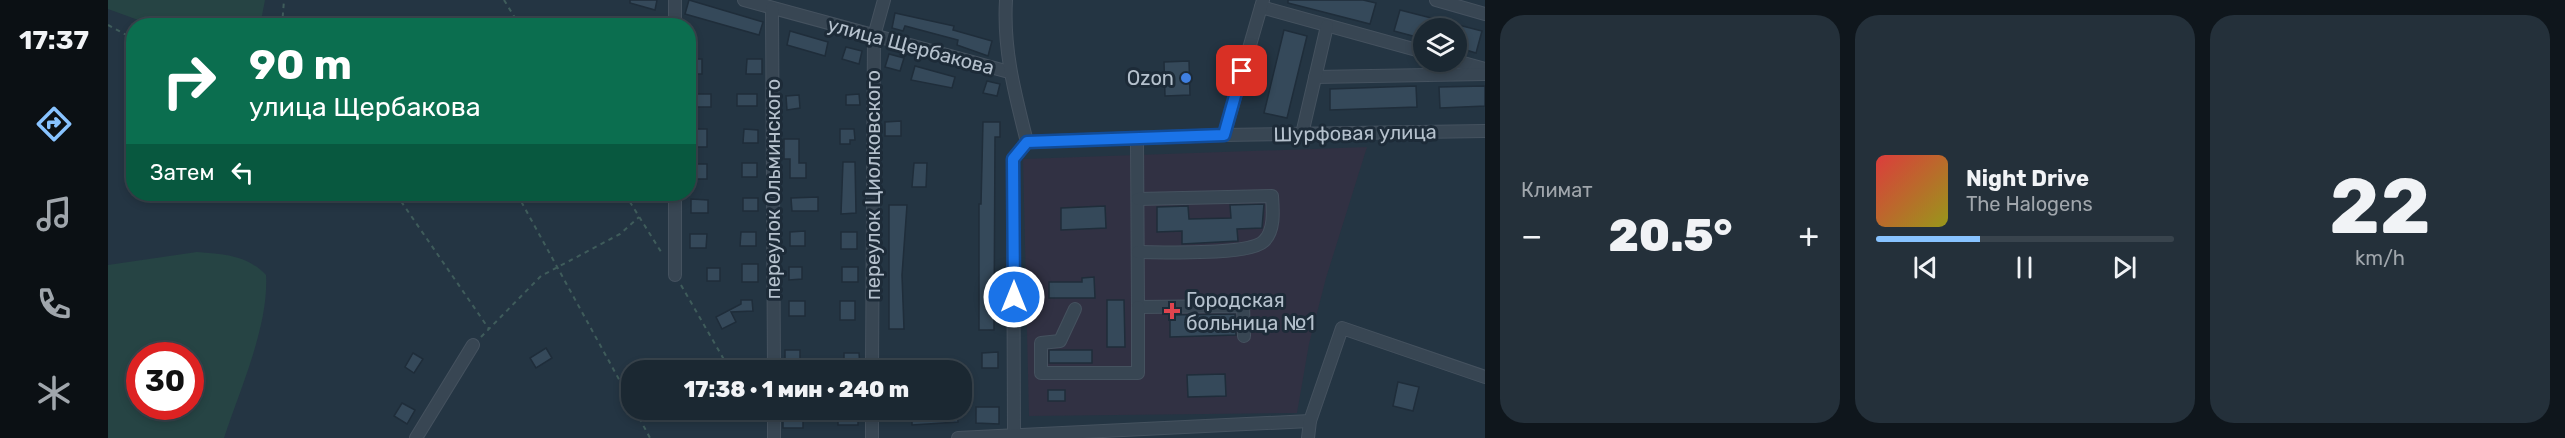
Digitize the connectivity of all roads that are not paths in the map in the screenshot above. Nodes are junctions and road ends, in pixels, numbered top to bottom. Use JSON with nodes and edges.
{"nodes":[{"id":1,"x":675,"y":0,"type":"edge"},
{"id":2,"x":744,"y":0,"type":"edge"},
{"id":3,"x":884,"y":0,"type":"edge"},
{"id":4,"x":1006,"y":0,"type":"edge"},
{"id":5,"x":1436,"y":0,"type":"edge"},
{"id":6,"x":1262,"y":4,"type":"edge"},
{"id":7,"x":772,"y":8,"type":"junction"},
{"id":8,"x":1484,"y":9,"type":"edge"},
{"id":9,"x":675,"y":18,"type":"edge"},
{"id":10,"x":1327,"y":26,"type":"junction"},
{"id":11,"x":874,"y":36,"type":"junction"},
{"id":12,"x":1413,"y":49,"type":"edge"},
{"id":13,"x":1467,"y":64,"type":"edge"},
{"id":14,"x":1485,"y":69,"type":"edge"},
{"id":15,"x":1009,"y":72,"type":"junction"},
{"id":16,"x":1485,"y":74,"type":"edge"},
{"id":17,"x":1315,"y":77,"type":"junction"},
{"id":18,"x":1485,"y":131,"type":"edge"},
{"id":19,"x":1302,"y":134,"type":"junction"},
{"id":20,"x":1224,"y":135,"type":"junction"},
{"id":21,"x":1137,"y":139,"type":"junction"},
{"id":22,"x":1027,"y":142,"type":"junction"},
{"id":23,"x":1138,"y":199,"type":"junction"},
{"id":24,"x":675,"y":201,"type":"edge"},
{"id":25,"x":1138,"y":252,"type":"junction"},
{"id":26,"x":675,"y":275,"type":"dead end"},
{"id":27,"x":1138,"y":307,"type":"junction"},
{"id":28,"x":1075,"y":309,"type":"dead end"},
{"id":29,"x":1244,"y":336,"type":"dead end"},
{"id":30,"x":473,"y":345,"type":"road end"},
{"id":31,"x":774,"y":360,"type":"edge"},
{"id":32,"x":872,"y":360,"type":"edge"},
{"id":33,"x":1485,"y":377,"type":"edge"},
{"id":34,"x":774,"y":420,"type":"edge"},
{"id":35,"x":872,"y":420,"type":"edge"},
{"id":36,"x":1311,"y":421,"type":"junction"},
{"id":37,"x":1014,"y":435,"type":"junction"},
{"id":38,"x":416,"y":438,"type":"edge"},
{"id":39,"x":774,"y":438,"type":"edge"},
{"id":40,"x":872,"y":438,"type":"edge"},
{"id":41,"x":958,"y":438,"type":"edge"},
{"id":42,"x":1308,"y":438,"type":"edge"}],
"edges":[{"from":1,"to":9,"type":"street"},
{"from":2,"to":7,"type":"street","name":"улица Щербакова"},
{"from":3,"to":11,"type":"street","name":"переулок Циолковского"},
{"from":4,"to":15,"type":"street"},
{"from":5,"to":8,"type":"street"},
{"from":6,"to":10,"type":"street"},
{"from":6,"to":20,"type":"street"},
{"from":7,"to":11,"type":"street","name":"улица Щербакова"},
{"from":7,"to":31,"type":"street","name":"переулок Ольминского"},
{"from":10,"to":12,"type":"street"},
{"from":10,"to":17,"type":"street"},
{"from":11,"to":15,"type":"street","name":"улица Щербакова"},
{"from":11,"to":32,"type":"street","name":"переулок Циолковского"},
{"from":13,"to":14,"type":"street"},
{"from":15,"to":22,"type":"street"},
{"from":16,"to":17,"type":"street"},
{"from":17,"to":19,"type":"street"},
{"from":18,"to":19,"type":"street","name":"Шурфовая улица"},
{"from":19,"to":20,"type":"street","name":"Шурфовая улица"},
{"from":20,"to":21,"type":"street"},
{"from":21,"to":22,"type":"street"},
{"from":21,"to":23,"type":"street"},
{"from":22,"to":37,"type":"street"},
{"from":23,"to":25,"type":"street"},
{"from":23,"to":25,"type":"street"},
{"from":24,"to":26,"type":"street"},
{"from":25,"to":27,"type":"street"},
{"from":27,"to":28,"type":"street"},
{"from":27,"to":29,"type":"street"},
{"from":30,"to":38,"type":"street"},
{"from":33,"to":36,"type":"street"},
{"from":34,"to":39,"type":"street"},
{"from":35,"to":40,"type":"street"},
{"from":36,"to":37,"type":"street"},
{"from":36,"to":42,"type":"street"},
{"from":37,"to":41,"type":"street"}]}
